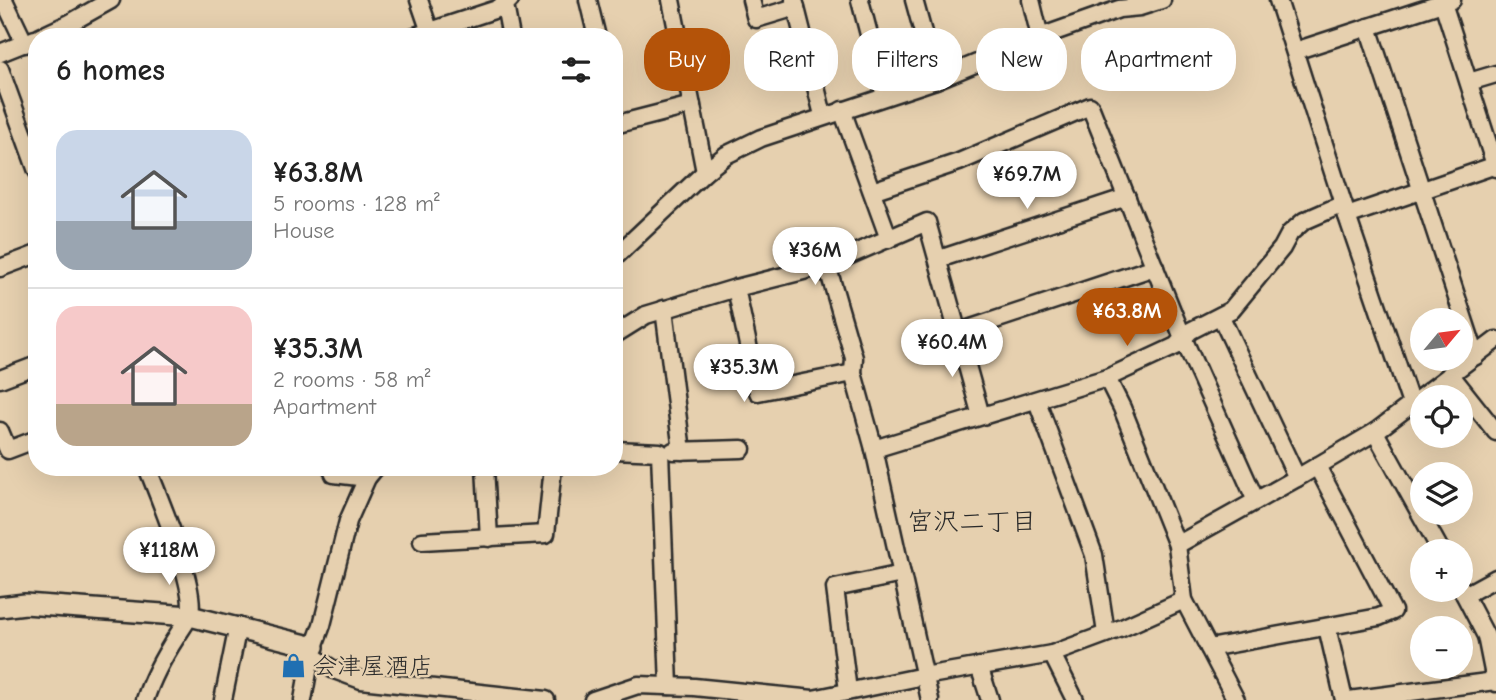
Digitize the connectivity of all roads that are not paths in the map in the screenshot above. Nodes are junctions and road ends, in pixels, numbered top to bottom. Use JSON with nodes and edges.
{"nodes":[{"id":1,"x":4,"y":0,"type":"edge"},
{"id":2,"x":111,"y":0,"type":"edge"},
{"id":3,"x":419,"y":0,"type":"edge"},
{"id":4,"x":588,"y":0,"type":"edge"},
{"id":5,"x":671,"y":0,"type":"edge"},
{"id":6,"x":751,"y":0,"type":"edge"},
{"id":7,"x":860,"y":0,"type":"edge"},
{"id":8,"x":914,"y":0,"type":"edge"},
{"id":9,"x":1031,"y":0,"type":"edge"},
{"id":10,"x":1162,"y":0,"type":"edge"},
{"id":11,"x":1278,"y":0,"type":"edge"},
{"id":12,"x":507,"y":1,"type":"edge"},
{"id":13,"x":1446,"y":1,"type":"edge"},
{"id":14,"x":795,"y":4,"type":"edge"},
{"id":15,"x":1368,"y":27,"type":"junction"},
{"id":16,"x":59,"y":28,"type":"edge"},
{"id":17,"x":419,"y":28,"type":"edge"},
{"id":18,"x":440,"y":28,"type":"edge"},
{"id":19,"x":510,"y":28,"type":"edge"},
{"id":20,"x":595,"y":28,"type":"edge"},
{"id":21,"x":922,"y":28,"type":"edge"},
{"id":22,"x":1038,"y":28,"type":"edge"},
{"id":23,"x":1065,"y":28,"type":"edge"},
{"id":24,"x":28,"y":32,"type":"edge"},
{"id":25,"x":28,"y":42,"type":"edge"},
{"id":26,"x":1295,"y":51,"type":"junction"},
{"id":27,"x":0,"y":53,"type":"edge"},
{"id":28,"x":0,"y":69,"type":"edge"},
{"id":29,"x":1496,"y":74,"type":"edge"},
{"id":30,"x":1469,"y":82,"type":"junction"},
{"id":31,"x":902,"y":91,"type":"edge"},
{"id":32,"x":886,"y":96,"type":"junction"},
{"id":33,"x":692,"y":105,"type":"junction"},
{"id":34,"x":842,"y":110,"type":"junction"},
{"id":35,"x":823,"y":116,"type":"junction"},
{"id":36,"x":623,"y":119,"type":"edge"},
{"id":37,"x":28,"y":134,"type":"edge"},
{"id":38,"x":1496,"y":166,"type":"edge"},
{"id":39,"x":705,"y":172,"type":"junction"},
{"id":40,"x":1421,"y":190,"type":"junction"},
{"id":41,"x":872,"y":191,"type":"junction"},
{"id":42,"x":1127,"y":197,"type":"junction"},
{"id":43,"x":1345,"y":210,"type":"junction"},
{"id":44,"x":889,"y":239,"type":"junction"},
{"id":45,"x":623,"y":249,"type":"edge"},
{"id":46,"x":28,"y":257,"type":"edge"},
{"id":47,"x":939,"y":259,"type":"junction"},
{"id":48,"x":827,"y":265,"type":"junction"},
{"id":49,"x":1155,"y":267,"type":"junction"},
{"id":50,"x":0,"y":268,"type":"edge"},
{"id":51,"x":736,"y":288,"type":"junction"},
{"id":52,"x":663,"y":309,"type":"junction"},
{"id":53,"x":1221,"y":317,"type":"junction"},
{"id":54,"x":623,"y":329,"type":"edge"},
{"id":55,"x":959,"y":332,"type":"junction"},
{"id":56,"x":1183,"y":338,"type":"junction"},
{"id":57,"x":1496,"y":340,"type":"edge"},
{"id":58,"x":1476,"y":356,"type":"junction"},
{"id":59,"x":28,"y":368,"type":"edge"},
{"id":60,"x":853,"y":373,"type":"junction"},
{"id":61,"x":1450,"y":374,"type":"junction"},
{"id":62,"x":1107,"y":378,"type":"junction"},
{"id":63,"x":0,"y":379,"type":"edge"},
{"id":64,"x":1436,"y":385,"type":"edge"},
{"id":65,"x":1037,"y":401,"type":"junction"},
{"id":66,"x":1410,"y":401,"type":"edge"},
{"id":67,"x":1410,"y":405,"type":"edge"},
{"id":68,"x":981,"y":416,"type":"junction"},
{"id":69,"x":1494,"y":425,"type":"edge"},
{"id":70,"x":0,"y":431,"type":"edge"},
{"id":71,"x":1375,"y":432,"type":"junction"},
{"id":72,"x":28,"y":442,"type":"edge"},
{"id":73,"x":742,"y":449,"type":"dead end"},
{"id":74,"x":874,"y":449,"type":"junction"},
{"id":75,"x":623,"y":450,"type":"edge"},
{"id":76,"x":682,"y":451,"type":"junction"},
{"id":77,"x":660,"y":452,"type":"junction"},
{"id":78,"x":1317,"y":466,"type":"junction"},
{"id":79,"x":151,"y":476,"type":"edge"},
{"id":80,"x":370,"y":476,"type":"edge"},
{"id":81,"x":486,"y":476,"type":"edge"},
{"id":82,"x":552,"y":476,"type":"edge"},
{"id":83,"x":1297,"y":478,"type":"junction"},
{"id":84,"x":1256,"y":501,"type":"junction"},
{"id":85,"x":489,"y":538,"type":"junction"},
{"id":86,"x":1434,"y":539,"type":"edge"},
{"id":87,"x":422,"y":541,"type":"dead end"},
{"id":88,"x":1177,"y":545,"type":"junction"},
{"id":89,"x":902,"y":574,"type":"junction"},
{"id":90,"x":1496,"y":578,"type":"edge"},
{"id":91,"x":1473,"y":587,"type":"edge"},
{"id":92,"x":1184,"y":600,"type":"junction"},
{"id":93,"x":1469,"y":602,"type":"edge"},
{"id":94,"x":0,"y":607,"type":"edge"},
{"id":95,"x":190,"y":616,"type":"junction"},
{"id":96,"x":238,"y":626,"type":"junction"},
{"id":97,"x":1327,"y":627,"type":"junction"},
{"id":98,"x":1106,"y":634,"type":"junction"},
{"id":99,"x":1209,"y":648,"type":"junction"},
{"id":100,"x":313,"y":651,"type":"junction"},
{"id":101,"x":1052,"y":654,"type":"junction"},
{"id":102,"x":979,"y":666,"type":"junction"},
{"id":103,"x":924,"y":676,"type":"junction"},
{"id":104,"x":1496,"y":682,"type":"edge"},
{"id":105,"x":668,"y":686,"type":"junction"},
{"id":106,"x":849,"y":691,"type":"junction"},
{"id":107,"x":480,"y":696,"type":"edge"},
{"id":108,"x":813,"y":699,"type":"edge"},
{"id":109,"x":145,"y":700,"type":"edge"},
{"id":110,"x":223,"y":700,"type":"edge"},
{"id":111,"x":303,"y":700,"type":"edge"},
{"id":112,"x":546,"y":700,"type":"edge"},
{"id":113,"x":593,"y":700,"type":"edge"},
{"id":114,"x":930,"y":700,"type":"edge"},
{"id":115,"x":990,"y":700,"type":"edge"},
{"id":116,"x":1075,"y":700,"type":"edge"},
{"id":117,"x":1236,"y":700,"type":"edge"},
{"id":118,"x":1344,"y":700,"type":"edge"},
{"id":119,"x":1349,"y":700,"type":"edge"}],
"edges":[{"from":1,"to":24,"type":"street"},
{"from":2,"to":16,"type":"street"},
{"from":3,"to":17,"type":"street"},
{"from":4,"to":20,"type":"street"},
{"from":5,"to":33,"type":"street"},
{"from":6,"to":14,"type":"street"},
{"from":7,"to":32,"type":"street"},
{"from":8,"to":21,"type":"street"},
{"from":9,"to":22,"type":"street"},
{"from":10,"to":23,"type":"street"},
{"from":11,"to":26,"type":"street"},
{"from":12,"to":18,"type":"street"},
{"from":12,"to":19,"type":"street"},
{"from":13,"to":15,"type":"street"},
{"from":13,"to":30,"type":"street"},
{"from":14,"to":35,"type":"street"},
{"from":15,"to":26,"type":"street"},
{"from":15,"to":40,"type":"street"},
{"from":25,"to":27,"type":"street"},
{"from":26,"to":43,"type":"street"},
{"from":28,"to":37,"type":"street"},
{"from":29,"to":30,"type":"street"},
{"from":30,"to":38,"type":"street"},
{"from":31,"to":32,"type":"street"},
{"from":32,"to":34,"type":"street"},
{"from":33,"to":36,"type":"street"},
{"from":33,"to":39,"type":"street"},
{"from":34,"to":35,"type":"street"},
{"from":34,"to":41,"type":"street"},
{"from":35,"to":39,"type":"street"},
{"from":38,"to":40,"type":"street"},
{"from":39,"to":45,"type":"street"},
{"from":40,"to":43,"type":"street"},
{"from":40,"to":58,"type":"street"},
{"from":41,"to":42,"type":"street"},
{"from":41,"to":44,"type":"street"},
{"from":42,"to":47,"type":"street"},
{"from":42,"to":49,"type":"street"},
{"from":43,"to":53,"type":"street"},
{"from":43,"to":66,"type":"street"},
{"from":44,"to":47,"type":"street"},
{"from":44,"to":48,"type":"street"},
{"from":46,"to":50,"type":"street"},
{"from":47,"to":55,"type":"street"},
{"from":48,"to":51,"type":"street"},
{"from":48,"to":60,"type":"street"},
{"from":49,"to":55,"type":"street"},
{"from":49,"to":56,"type":"street"},
{"from":51,"to":52,"type":"street"},
{"from":51,"to":60,"type":"street"},
{"from":52,"to":54,"type":"street"},
{"from":52,"to":76,"type":"street"},
{"from":53,"to":56,"type":"street"},
{"from":53,"to":83,"type":"street"},
{"from":55,"to":68,"type":"street"},
{"from":56,"to":62,"type":"street"},
{"from":56,"to":84,"type":"street"},
{"from":57,"to":58,"type":"street"},
{"from":58,"to":61,"type":"street"},
{"from":59,"to":63,"type":"street"},
{"from":60,"to":74,"type":"street"},
{"from":61,"to":64,"type":"street"},
{"from":61,"to":69,"type":"street"},
{"from":62,"to":65,"type":"street"},
{"from":62,"to":88,"type":"street"},
{"from":65,"to":68,"type":"street"},
{"from":65,"to":98,"type":"street"},
{"from":67,"to":71,"type":"street"},
{"from":68,"to":74,"type":"street"},
{"from":70,"to":72,"type":"street"},
{"from":71,"to":78,"type":"street"},
{"from":71,"to":86,"type":"street"},
{"from":73,"to":76,"type":"street"},
{"from":74,"to":89,"type":"street"},
{"from":75,"to":77,"type":"street"},
{"from":76,"to":77,"type":"street"},
{"from":77,"to":105,"type":"street"},
{"from":78,"to":83,"type":"street"},
{"from":78,"to":97,"type":"street"},
{"from":79,"to":95,"type":"street"},
{"from":80,"to":100,"type":"street"},
{"from":81,"to":85,"type":"street"},
{"from":82,"to":85,"type":"street"},
{"from":83,"to":84,"type":"street"},
{"from":84,"to":88,"type":"street"},
{"from":85,"to":87,"type":"street"},
{"from":88,"to":92,"type":"street"},
{"from":89,"to":103,"type":"street"},
{"from":89,"to":106,"type":"street"},
{"from":90,"to":91,"type":"street"},
{"from":92,"to":98,"type":"street"},
{"from":92,"to":99,"type":"street"},
{"from":93,"to":104,"type":"street"},
{"from":94,"to":95,"type":"street"},
{"from":95,"to":96,"type":"street"},
{"from":95,"to":109,"type":"street"},
{"from":96,"to":100,"type":"street"},
{"from":96,"to":110,"type":"street"},
{"from":97,"to":99,"type":"street"},
{"from":97,"to":118,"type":"street"},
{"from":98,"to":101,"type":"street"},
{"from":99,"to":117,"type":"street"},
{"from":100,"to":107,"type":"street"},
{"from":100,"to":111,"type":"street"},
{"from":101,"to":102,"type":"street"},
{"from":101,"to":116,"type":"street"},
{"from":102,"to":103,"type":"street"},
{"from":102,"to":115,"type":"street"},
{"from":103,"to":106,"type":"street"},
{"from":103,"to":114,"type":"street"},
{"from":104,"to":119,"type":"street"},
{"from":105,"to":108,"type":"street"},
{"from":105,"to":113,"type":"street"},
{"from":106,"to":108,"type":"street"},
{"from":107,"to":112,"type":"street"}]}
